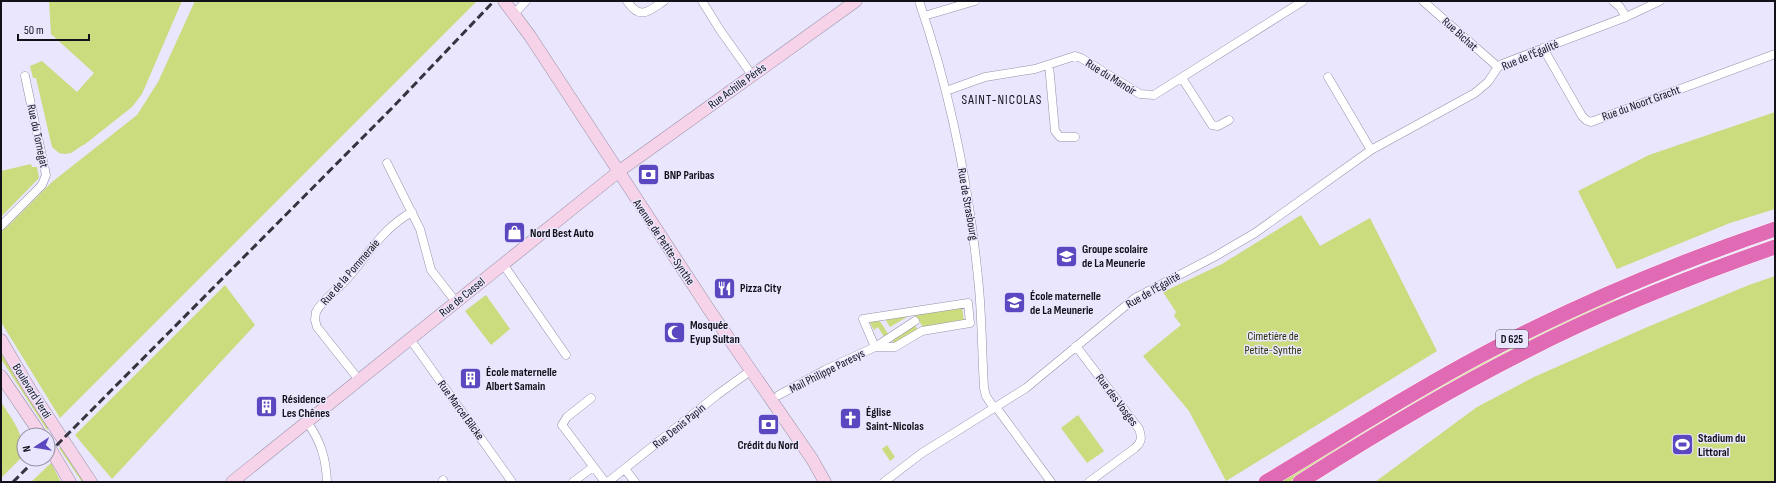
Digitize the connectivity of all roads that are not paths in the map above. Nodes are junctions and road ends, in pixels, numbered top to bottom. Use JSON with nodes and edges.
{"nodes":[{"id":1,"x":504,"y":1,"type":"edge"},
{"id":2,"x":526,"y":1,"type":"edge"},
{"id":3,"x":627,"y":1,"type":"edge"},
{"id":4,"x":664,"y":1,"type":"edge"},
{"id":5,"x":702,"y":1,"type":"edge"},
{"id":6,"x":856,"y":1,"type":"edge"},
{"id":7,"x":919,"y":1,"type":"edge"},
{"id":8,"x":975,"y":1,"type":"edge"},
{"id":9,"x":1423,"y":1,"type":"edge"},
{"id":10,"x":1614,"y":1,"type":"edge"},
{"id":11,"x":1660,"y":1,"type":"edge"},
{"id":12,"x":1299,"y":2,"type":"edge"},
{"id":13,"x":514,"y":14,"type":"junction"},
{"id":14,"x":924,"y":16,"type":"junction"},
{"id":15,"x":1626,"y":17,"type":"junction"},
{"id":16,"x":1543,"y":48,"type":"junction"},
{"id":17,"x":1775,"y":54,"type":"edge"},
{"id":18,"x":1049,"y":65,"type":"junction"},
{"id":19,"x":1498,"y":67,"type":"junction"},
{"id":20,"x":752,"y":75,"type":"junction"},
{"id":21,"x":25,"y":76,"type":"dead end"},
{"id":22,"x":1328,"y":77,"type":"dead end"},
{"id":23,"x":1182,"y":78,"type":"junction"},
{"id":24,"x":946,"y":91,"type":"junction"},
{"id":25,"x":1229,"y":120,"type":"dead end"},
{"id":26,"x":1075,"y":138,"type":"dead end"},
{"id":27,"x":1371,"y":150,"type":"junction"},
{"id":28,"x":387,"y":163,"type":"dead end"},
{"id":29,"x":618,"y":172,"type":"junction"},
{"id":30,"x":412,"y":212,"type":"junction"},
{"id":31,"x":1,"y":226,"type":"edge"},
{"id":32,"x":1775,"y":229,"type":"edge"},
{"id":33,"x":1775,"y":247,"type":"edge"},
{"id":34,"x":503,"y":264,"type":"junction"},
{"id":35,"x":456,"y":302,"type":"junction"},
{"id":36,"x":908,"y":312,"type":"junction"},
{"id":37,"x":980,"y":313,"type":"junction"},
{"id":38,"x":969,"y":314,"type":"junction"},
{"id":39,"x":915,"y":321,"type":"junction"},
{"id":40,"x":922,"y":331,"type":"junction"},
{"id":41,"x":410,"y":339,"type":"junction"},
{"id":42,"x":1,"y":340,"type":"edge"},
{"id":43,"x":1076,"y":346,"type":"junction"},
{"id":44,"x":875,"y":347,"type":"junction"},
{"id":45,"x":566,"y":355,"type":"dead end"},
{"id":46,"x":750,"y":371,"type":"junction"},
{"id":47,"x":1,"y":376,"type":"edge"},
{"id":48,"x":359,"y":380,"type":"junction"},
{"id":49,"x":779,"y":395,"type":"dead end"},
{"id":50,"x":591,"y":398,"type":"dead end"},
{"id":51,"x":995,"y":408,"type":"junction"},
{"id":52,"x":307,"y":422,"type":"junction"},
{"id":53,"x":36,"y":427,"type":"edge"},
{"id":54,"x":56,"y":459,"type":"edge"},
{"id":55,"x":593,"y":467,"type":"junction"},
{"id":56,"x":625,"y":469,"type":"junction"},
{"id":57,"x":70,"y":482,"type":"edge"},
{"id":58,"x":91,"y":482,"type":"edge"},
{"id":59,"x":232,"y":482,"type":"edge"},
{"id":60,"x":327,"y":482,"type":"edge"},
{"id":61,"x":512,"y":482,"type":"edge"},
{"id":62,"x":574,"y":482,"type":"edge"},
{"id":63,"x":605,"y":482,"type":"edge"},
{"id":64,"x":608,"y":482,"type":"edge"},
{"id":65,"x":634,"y":482,"type":"edge"},
{"id":66,"x":824,"y":482,"type":"edge"},
{"id":67,"x":884,"y":482,"type":"edge"},
{"id":68,"x":1052,"y":482,"type":"edge"},
{"id":69,"x":1089,"y":482,"type":"edge"},
{"id":70,"x":1266,"y":482,"type":"edge"},
{"id":71,"x":1300,"y":482,"type":"edge"}],
"edges":[{"from":1,"to":13,"type":"street","name":"Avenue de Petite-Synthe"},
{"from":2,"to":13,"type":"street"},
{"from":3,"to":4,"type":"street"},
{"from":5,"to":20,"type":"street"},
{"from":6,"to":20,"type":"street","name":"Rue Achille Pérès"},
{"from":7,"to":14,"type":"street","name":"Rue de Strasbourg"},
{"from":8,"to":14,"type":"street"},
{"from":9,"to":19,"type":"street","name":"Rue Bichat"},
{"from":10,"to":15,"type":"street"},
{"from":11,"to":15,"type":"street","name":"Rue de l'Égalité"},
{"from":12,"to":23,"type":"street","name":"Rue du Manoir"},
{"from":13,"to":29,"type":"street","name":"Avenue de Petite-Synthe"},
{"from":14,"to":24,"type":"street","name":"Rue de Strasbourg"},
{"from":15,"to":16,"type":"street","name":"Rue de l'Égalité"},
{"from":16,"to":17,"type":"street","name":"Rue du Noort Gracht"},
{"from":16,"to":19,"type":"street","name":"Rue de l'Égalité"},
{"from":18,"to":23,"type":"street","name":"Rue du Manoir"},
{"from":18,"to":24,"type":"street","name":"Rue du Manoir"},
{"from":18,"to":26,"type":"street"},
{"from":19,"to":27,"type":"street","name":"Rue de l'Égalité"},
{"from":20,"to":29,"type":"street","name":"Rue Achille Pérès"},
{"from":21,"to":31,"type":"street","name":"Rue du Tornegat"},
{"from":22,"to":27,"type":"street"},
{"from":23,"to":25,"type":"street"},
{"from":24,"to":37,"type":"street","name":"Rue de Strasbourg"},
{"from":27,"to":43,"type":"street","name":"Rue de l'Égalité"},
{"from":28,"to":30,"type":"street"},
{"from":29,"to":34,"type":"street","name":"Rue de Cassel"},
{"from":29,"to":46,"type":"street","name":"Avenue de Petite-Synthe"},
{"from":30,"to":35,"type":"street"},
{"from":30,"to":48,"type":"street","name":"Rue de la Pommeraie"},
{"from":32,"to":70,"type":"highway","number":"D 625"},
{"from":33,"to":71,"type":"highway","number":"D 625"},
{"from":34,"to":35,"type":"street","name":"Rue de Cassel"},
{"from":34,"to":45,"type":"street"},
{"from":35,"to":41,"type":"street","name":"Rue de Cassel"},
{"from":36,"to":38,"type":"street","name":"Mail Philippe Paresys"},
{"from":36,"to":39,"type":"street"},
{"from":36,"to":44,"type":"street","name":"Mail Philippe Paresys"},
{"from":37,"to":38,"type":"street"},
{"from":37,"to":51,"type":"street","name":"Rue de Strasbourg"},
{"from":38,"to":40,"type":"street","name":"Mail Philippe Paresys"},
{"from":39,"to":40,"type":"street"},
{"from":39,"to":44,"type":"street","name":"Mail Philippe Paresys"},
{"from":40,"to":44,"type":"street","name":"Mail Philippe Paresys"},
{"from":41,"to":48,"type":"street","name":"Rue de Cassel"},
{"from":41,"to":61,"type":"street","name":"Rue Marcel Bilcke"},
{"from":42,"to":58,"type":"street","name":"Boulevard Verdi"},
{"from":43,"to":51,"type":"street","name":"Rue de l'Égalité"},
{"from":43,"to":69,"type":"street","name":"Rue des Vosges"},
{"from":44,"to":49,"type":"street","name":"Mail Philippe Paresys"},
{"from":46,"to":56,"type":"street","name":"Rue Denis Papin"},
{"from":46,"to":66,"type":"street","name":"Avenue de Petite-Synthe"},
{"from":47,"to":53,"type":"street","name":"Boulevard Verdi"},
{"from":48,"to":52,"type":"street","name":"Rue de Cassel"},
{"from":50,"to":55,"type":"street"},
{"from":51,"to":67,"type":"street","name":"Rue de l'Égalité"},
{"from":51,"to":68,"type":"street"},
{"from":52,"to":59,"type":"street","name":"Rue de Cassel"},
{"from":52,"to":60,"type":"street"},
{"from":54,"to":57,"type":"street"},
{"from":55,"to":62,"type":"street"},
{"from":55,"to":63,"type":"street"},
{"from":56,"to":64,"type":"street","name":"Rue Denis Papin"},
{"from":56,"to":65,"type":"street"}]}
